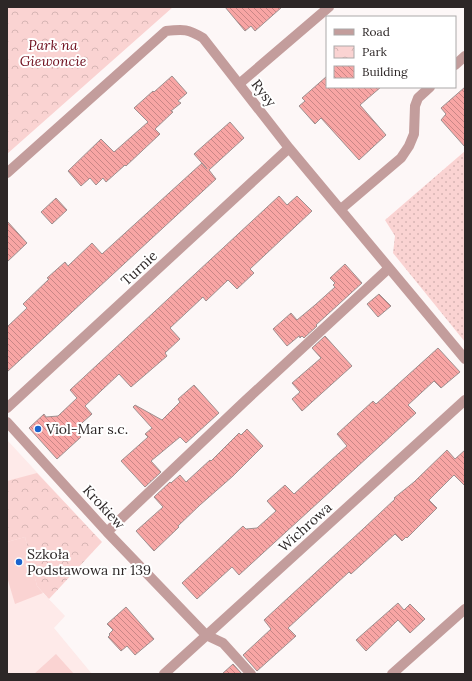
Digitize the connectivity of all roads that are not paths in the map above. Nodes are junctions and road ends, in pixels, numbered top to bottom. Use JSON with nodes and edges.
{"nodes":[{"id":1,"x":329,"y":7,"type":"edge"},
{"id":2,"x":465,"y":56,"type":"edge"},
{"id":3,"x":456,"y":64,"type":"edge"},
{"id":4,"x":239,"y":84,"type":"junction"},
{"id":5,"x":429,"y":88,"type":"edge"},
{"id":6,"x":289,"y":148,"type":"junction"},
{"id":7,"x":7,"y":173,"type":"edge"},
{"id":8,"x":341,"y":209,"type":"junction"},
{"id":9,"x":390,"y":268,"type":"junction"},
{"id":10,"x":465,"y":359,"type":"edge"},
{"id":11,"x":465,"y":400,"type":"edge"},
{"id":12,"x":7,"y":408,"type":"edge"},
{"id":13,"x":7,"y":422,"type":"edge"},
{"id":14,"x":108,"y":532,"type":"junction"},
{"id":15,"x":465,"y":609,"type":"edge"},
{"id":16,"x":206,"y":635,"type":"junction"},
{"id":17,"x":164,"y":674,"type":"edge"},
{"id":18,"x":251,"y":674,"type":"edge"},
{"id":19,"x":392,"y":674,"type":"edge"}],
"edges":[{"from":1,"to":4,"type":"street"},
{"from":2,"to":3,"type":"street"},
{"from":4,"to":6,"type":"street","name":"Rysy"},
{"from":4,"to":7,"type":"street","name":"Rysy"},
{"from":5,"to":8,"type":"street"},
{"from":6,"to":8,"type":"street","name":"Rysy"},
{"from":6,"to":12,"type":"street","name":"Turnie"},
{"from":8,"to":9,"type":"street","name":"Rysy"},
{"from":9,"to":10,"type":"street","name":"Rysy"},
{"from":9,"to":14,"type":"street"},
{"from":11,"to":16,"type":"street","name":"Wichrowa"},
{"from":13,"to":14,"type":"street","name":"Krokiew"},
{"from":14,"to":16,"type":"street","name":"Krokiew"},
{"from":15,"to":19,"type":"street"},
{"from":16,"to":17,"type":"street","name":"Wichrowa"},
{"from":16,"to":18,"type":"street","name":"Krokiew"}]}
